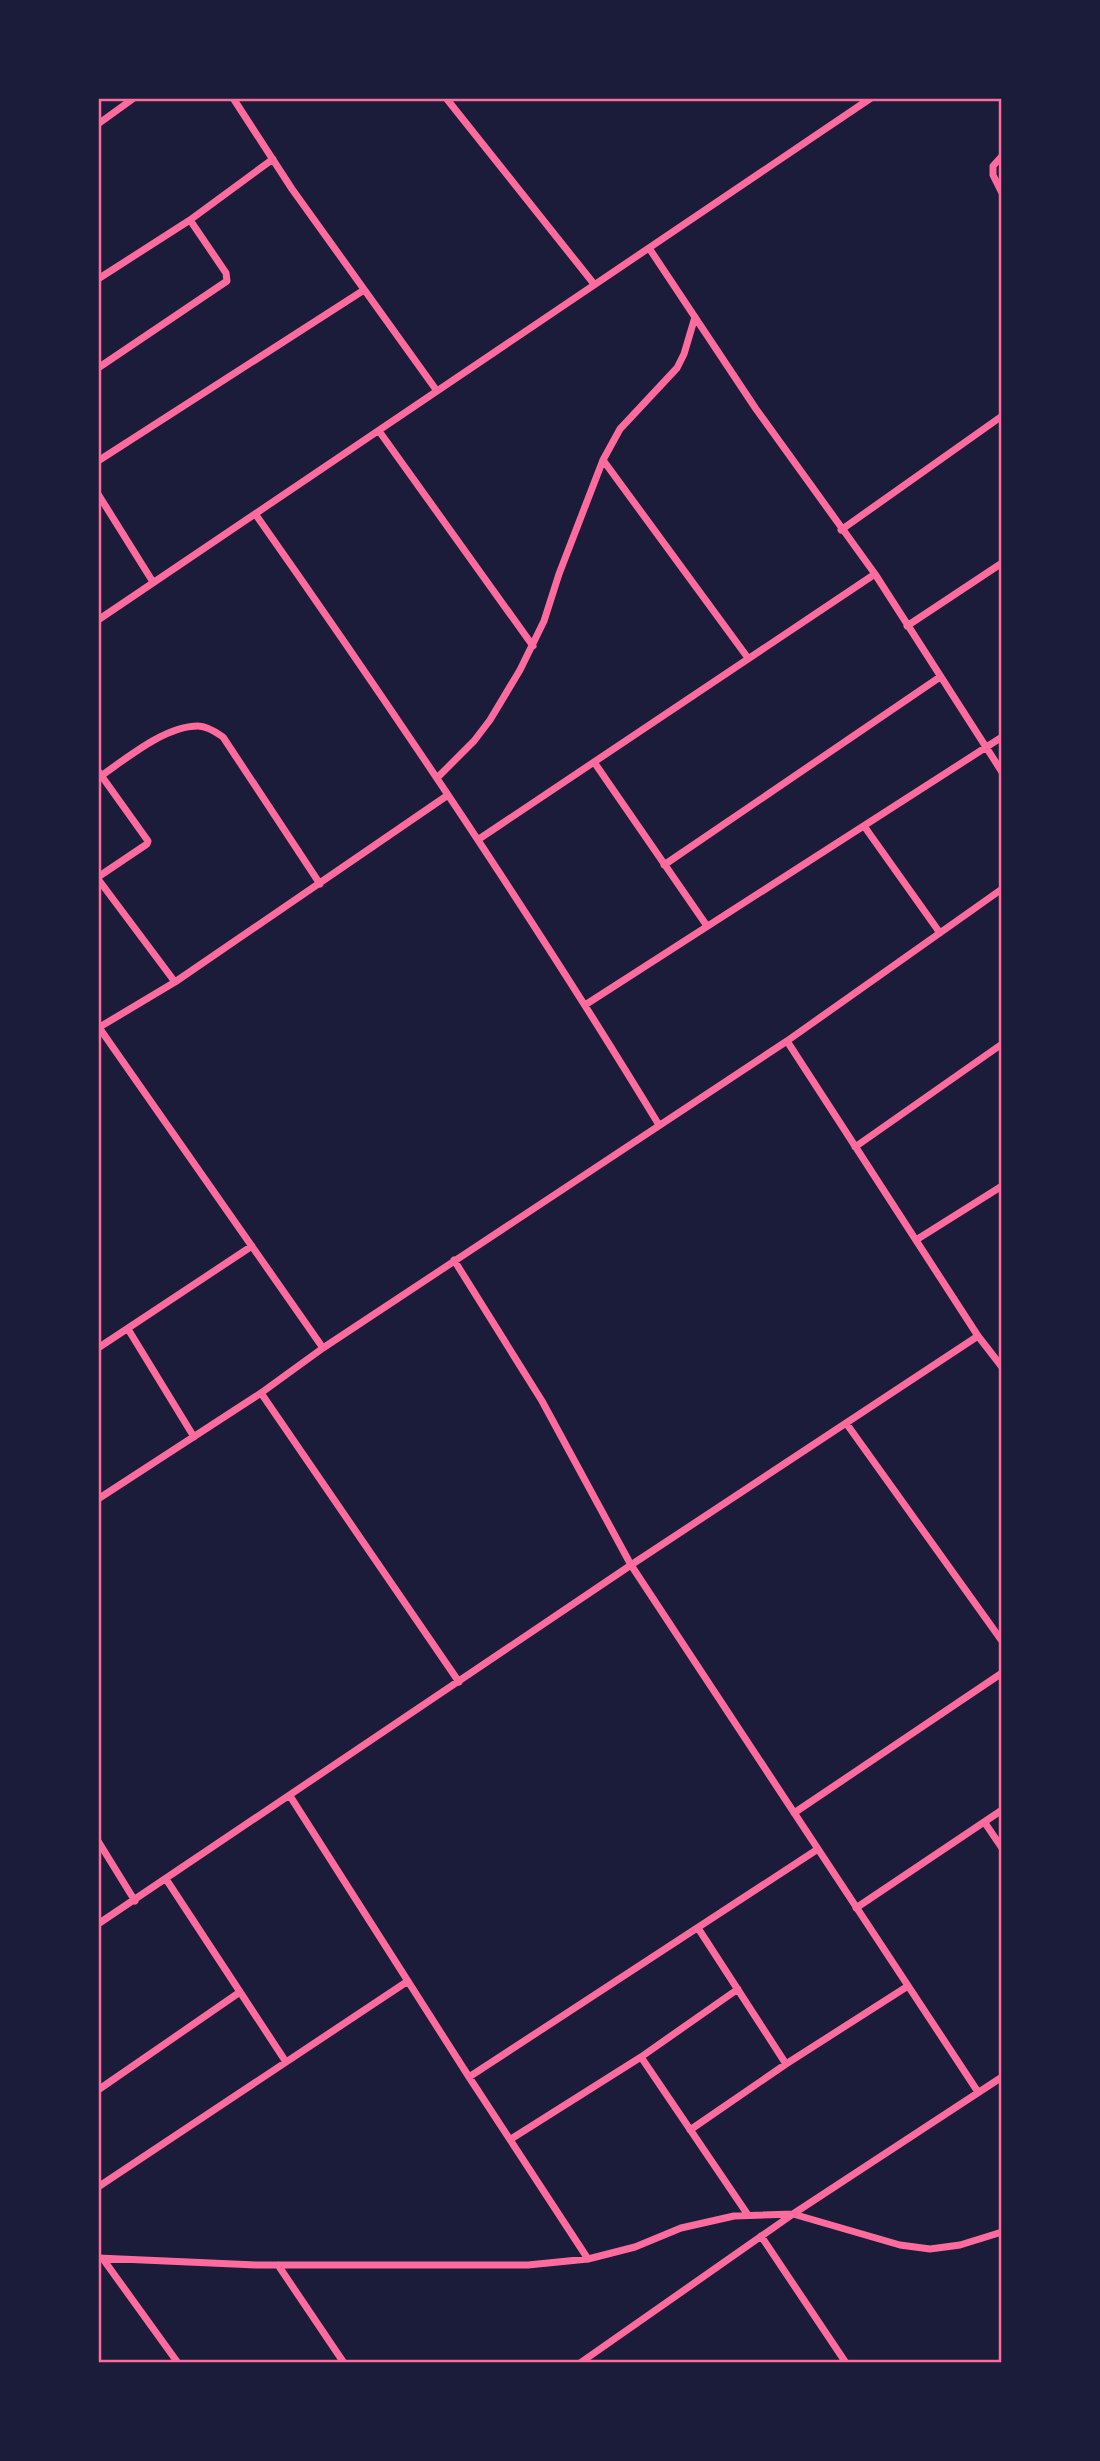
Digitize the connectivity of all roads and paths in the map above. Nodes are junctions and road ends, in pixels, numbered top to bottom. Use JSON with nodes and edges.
{"nodes":[{"id":1,"x":134,"y":98,"type":"edge"},
{"id":2,"x":233,"y":98,"type":"edge"},
{"id":3,"x":446,"y":98,"type":"edge"},
{"id":4,"x":871,"y":98,"type":"edge"},
{"id":5,"x":98,"y":124,"type":"edge"},
{"id":6,"x":1002,"y":156,"type":"edge"},
{"id":7,"x":273,"y":159,"type":"junction"},
{"id":8,"x":1002,"y":193,"type":"edge"},
{"id":9,"x":190,"y":220,"type":"junction"},
{"id":10,"x":649,"y":248,"type":"junction"},
{"id":11,"x":98,"y":279,"type":"edge"},
{"id":12,"x":594,"y":284,"type":"junction"},
{"id":13,"x":364,"y":290,"type":"junction"},
{"id":14,"x":695,"y":317,"type":"junction"},
{"id":15,"x":98,"y":368,"type":"edge"},
{"id":16,"x":437,"y":391,"type":"junction"},
{"id":17,"x":1002,"y":416,"type":"edge"},
{"id":18,"x":379,"y":431,"type":"junction"},
{"id":19,"x":604,"y":460,"type":"junction"},
{"id":20,"x":98,"y":461,"type":"edge"},
{"id":21,"x":98,"y":494,"type":"edge"},
{"id":22,"x":256,"y":514,"type":"junction"},
{"id":23,"x":841,"y":530,"type":"junction"},
{"id":24,"x":1002,"y":564,"type":"edge"},
{"id":25,"x":875,"y":574,"type":"junction"},
{"id":26,"x":153,"y":582,"type":"junction"},
{"id":27,"x":98,"y":620,"type":"edge"},
{"id":28,"x":907,"y":626,"type":"junction"},
{"id":29,"x":533,"y":646,"type":"junction"},
{"id":30,"x":748,"y":658,"type":"junction"},
{"id":31,"x":940,"y":677,"type":"junction"},
{"id":32,"x":1002,"y":737,"type":"edge"},
{"id":33,"x":986,"y":748,"type":"junction"},
{"id":34,"x":594,"y":762,"type":"junction"},
{"id":35,"x":1002,"y":772,"type":"edge"},
{"id":36,"x":100,"y":773,"type":"edge"},
{"id":37,"x":437,"y":778,"type":"junction"},
{"id":38,"x":449,"y":795,"type":"junction"},
{"id":39,"x":863,"y":826,"type":"junction"},
{"id":40,"x":479,"y":839,"type":"junction"},
{"id":41,"x":664,"y":865,"type":"junction"},
{"id":42,"x":98,"y":878,"type":"edge"},
{"id":43,"x":320,"y":884,"type":"junction"},
{"id":44,"x":1002,"y":889,"type":"edge"},
{"id":45,"x":707,"y":926,"type":"junction"},
{"id":46,"x":940,"y":933,"type":"junction"},
{"id":47,"x":175,"y":982,"type":"junction"},
{"id":48,"x":585,"y":1004,"type":"junction"},
{"id":49,"x":98,"y":1027,"type":"edge"},
{"id":50,"x":787,"y":1041,"type":"junction"},
{"id":51,"x":1002,"y":1044,"type":"edge"},
{"id":52,"x":659,"y":1125,"type":"junction"},
{"id":53,"x":855,"y":1147,"type":"junction"},
{"id":54,"x":1002,"y":1186,"type":"edge"},
{"id":55,"x":916,"y":1240,"type":"junction"},
{"id":56,"x":252,"y":1246,"type":"junction"},
{"id":57,"x":454,"y":1261,"type":"junction"},
{"id":58,"x":128,"y":1329,"type":"junction"},
{"id":59,"x":978,"y":1336,"type":"junction"},
{"id":60,"x":98,"y":1348,"type":"edge"},
{"id":61,"x":323,"y":1348,"type":"junction"},
{"id":62,"x":1002,"y":1367,"type":"edge"},
{"id":63,"x":261,"y":1393,"type":"junction"},
{"id":64,"x":846,"y":1423,"type":"junction"},
{"id":65,"x":194,"y":1437,"type":"junction"},
{"id":66,"x":98,"y":1499,"type":"edge"},
{"id":67,"x":631,"y":1565,"type":"junction"},
{"id":68,"x":1002,"y":1641,"type":"edge"},
{"id":69,"x":1002,"y":1673,"type":"edge"},
{"id":70,"x":458,"y":1682,"type":"junction"},
{"id":71,"x":290,"y":1796,"type":"junction"},
{"id":72,"x":1002,"y":1810,"type":"edge"},
{"id":73,"x":794,"y":1813,"type":"junction"},
{"id":74,"x":985,"y":1823,"type":"junction"},
{"id":75,"x":98,"y":1841,"type":"edge"},
{"id":76,"x":1002,"y":1848,"type":"edge"},
{"id":77,"x":818,"y":1849,"type":"junction"},
{"id":78,"x":166,"y":1879,"type":"junction"},
{"id":79,"x":135,"y":1901,"type":"junction"},
{"id":80,"x":856,"y":1908,"type":"junction"},
{"id":81,"x":98,"y":1924,"type":"edge"},
{"id":82,"x":698,"y":1928,"type":"junction"},
{"id":83,"x":408,"y":1981,"type":"junction"},
{"id":84,"x":908,"y":1986,"type":"junction"},
{"id":85,"x":738,"y":1989,"type":"junction"},
{"id":86,"x":240,"y":1992,"type":"junction"},
{"id":87,"x":640,"y":2057,"type":"junction"},
{"id":88,"x":286,"y":2062,"type":"junction"},
{"id":89,"x":786,"y":2064,"type":"junction"},
{"id":90,"x":469,"y":2077,"type":"junction"},
{"id":91,"x":1002,"y":2077,"type":"edge"},
{"id":92,"x":98,"y":2090,"type":"edge"},
{"id":93,"x":978,"y":2092,"type":"junction"},
{"id":94,"x":691,"y":2130,"type":"junction"},
{"id":95,"x":511,"y":2140,"type":"junction"},
{"id":96,"x":98,"y":2187,"type":"edge"},
{"id":97,"x":793,"y":2214,"type":"junction"},
{"id":98,"x":748,"y":2215,"type":"junction"},
{"id":99,"x":1002,"y":2232,"type":"edge"},
{"id":100,"x":761,"y":2236,"type":"junction"},
{"id":101,"x":101,"y":2259,"type":"edge"},
{"id":102,"x":588,"y":2259,"type":"junction"},
{"id":103,"x":278,"y":2266,"type":"junction"},
{"id":104,"x":178,"y":2363,"type":"edge"},
{"id":105,"x":344,"y":2363,"type":"edge"},
{"id":106,"x":580,"y":2363,"type":"edge"},
{"id":107,"x":846,"y":2363,"type":"edge"}],
"edges":[{"from":1,"to":5,"type":"street"},
{"from":2,"to":7,"type":"street"},
{"from":3,"to":12,"type":"street"},
{"from":4,"to":10,"type":"street"},
{"from":6,"to":8,"type":"street"},
{"from":7,"to":9,"type":"street"},
{"from":7,"to":13,"type":"street"},
{"from":9,"to":11,"type":"street"},
{"from":9,"to":15,"type":"street"},
{"from":10,"to":12,"type":"street"},
{"from":10,"to":14,"type":"street"},
{"from":12,"to":16,"type":"street"},
{"from":13,"to":16,"type":"street"},
{"from":13,"to":20,"type":"street"},
{"from":14,"to":19,"type":"street"},
{"from":14,"to":23,"type":"street"},
{"from":16,"to":18,"type":"street"},
{"from":17,"to":23,"type":"street"},
{"from":18,"to":22,"type":"street"},
{"from":18,"to":29,"type":"street"},
{"from":19,"to":29,"type":"street"},
{"from":19,"to":30,"type":"street"},
{"from":21,"to":26,"type":"street"},
{"from":22,"to":26,"type":"street"},
{"from":22,"to":37,"type":"street"},
{"from":23,"to":25,"type":"street"},
{"from":24,"to":28,"type":"street"},
{"from":25,"to":28,"type":"street"},
{"from":25,"to":30,"type":"street"},
{"from":26,"to":27,"type":"street"},
{"from":28,"to":31,"type":"street"},
{"from":29,"to":37,"type":"street"},
{"from":30,"to":34,"type":"street"},
{"from":31,"to":33,"type":"street"},
{"from":31,"to":41,"type":"street"},
{"from":32,"to":33,"type":"street"},
{"from":33,"to":35,"type":"street"},
{"from":33,"to":39,"type":"street"},
{"from":34,"to":40,"type":"street"},
{"from":34,"to":41,"type":"street"},
{"from":36,"to":42,"type":"street"},
{"from":36,"to":43,"type":"street"},
{"from":37,"to":38,"type":"street"},
{"from":38,"to":40,"type":"street"},
{"from":38,"to":43,"type":"street"},
{"from":39,"to":45,"type":"street"},
{"from":39,"to":46,"type":"street"},
{"from":40,"to":48,"type":"street"},
{"from":41,"to":45,"type":"street"},
{"from":42,"to":47,"type":"street"},
{"from":43,"to":47,"type":"street"},
{"from":44,"to":46,"type":"street"},
{"from":45,"to":48,"type":"street"},
{"from":46,"to":50,"type":"street"},
{"from":47,"to":49,"type":"street"},
{"from":48,"to":52,"type":"street"},
{"from":49,"to":56,"type":"street"},
{"from":50,"to":52,"type":"street"},
{"from":50,"to":53,"type":"street"},
{"from":51,"to":53,"type":"street"},
{"from":52,"to":57,"type":"street"},
{"from":53,"to":55,"type":"street"},
{"from":54,"to":55,"type":"street"},
{"from":55,"to":59,"type":"street"},
{"from":56,"to":58,"type":"street"},
{"from":56,"to":61,"type":"street"},
{"from":57,"to":61,"type":"street"},
{"from":57,"to":67,"type":"street"},
{"from":58,"to":60,"type":"street"},
{"from":58,"to":65,"type":"street"},
{"from":59,"to":62,"type":"street"},
{"from":59,"to":64,"type":"street"},
{"from":61,"to":63,"type":"street"},
{"from":63,"to":65,"type":"street"},
{"from":63,"to":70,"type":"street"},
{"from":64,"to":67,"type":"street"},
{"from":64,"to":68,"type":"street"},
{"from":65,"to":66,"type":"street"},
{"from":67,"to":70,"type":"street"},
{"from":67,"to":73,"type":"street"},
{"from":69,"to":73,"type":"street"},
{"from":70,"to":71,"type":"street"},
{"from":71,"to":78,"type":"street"},
{"from":71,"to":83,"type":"street"},
{"from":72,"to":74,"type":"street"},
{"from":73,"to":77,"type":"street"},
{"from":74,"to":76,"type":"street"},
{"from":74,"to":80,"type":"street"},
{"from":75,"to":79,"type":"street"},
{"from":77,"to":80,"type":"street"},
{"from":77,"to":82,"type":"street"},
{"from":78,"to":79,"type":"street"},
{"from":78,"to":86,"type":"street"},
{"from":79,"to":81,"type":"street"},
{"from":80,"to":84,"type":"street"},
{"from":82,"to":85,"type":"street"},
{"from":82,"to":90,"type":"street"},
{"from":83,"to":88,"type":"street"},
{"from":83,"to":90,"type":"street"},
{"from":84,"to":89,"type":"street"},
{"from":84,"to":93,"type":"street"},
{"from":85,"to":87,"type":"street"},
{"from":85,"to":89,"type":"street"},
{"from":86,"to":88,"type":"street"},
{"from":86,"to":92,"type":"street"},
{"from":87,"to":94,"type":"street"},
{"from":87,"to":95,"type":"street"},
{"from":88,"to":96,"type":"street"},
{"from":89,"to":94,"type":"street"},
{"from":90,"to":95,"type":"street"},
{"from":91,"to":93,"type":"street"},
{"from":93,"to":97,"type":"street"},
{"from":94,"to":98,"type":"street"},
{"from":95,"to":102,"type":"street"},
{"from":97,"to":98,"type":"street"},
{"from":97,"to":99,"type":"street"},
{"from":97,"to":100,"type":"street"},
{"from":98,"to":102,"type":"street"},
{"from":100,"to":106,"type":"street"},
{"from":100,"to":107,"type":"street"},
{"from":101,"to":103,"type":"street"},
{"from":101,"to":104,"type":"street"},
{"from":102,"to":103,"type":"street"},
{"from":103,"to":105,"type":"street"}]}
